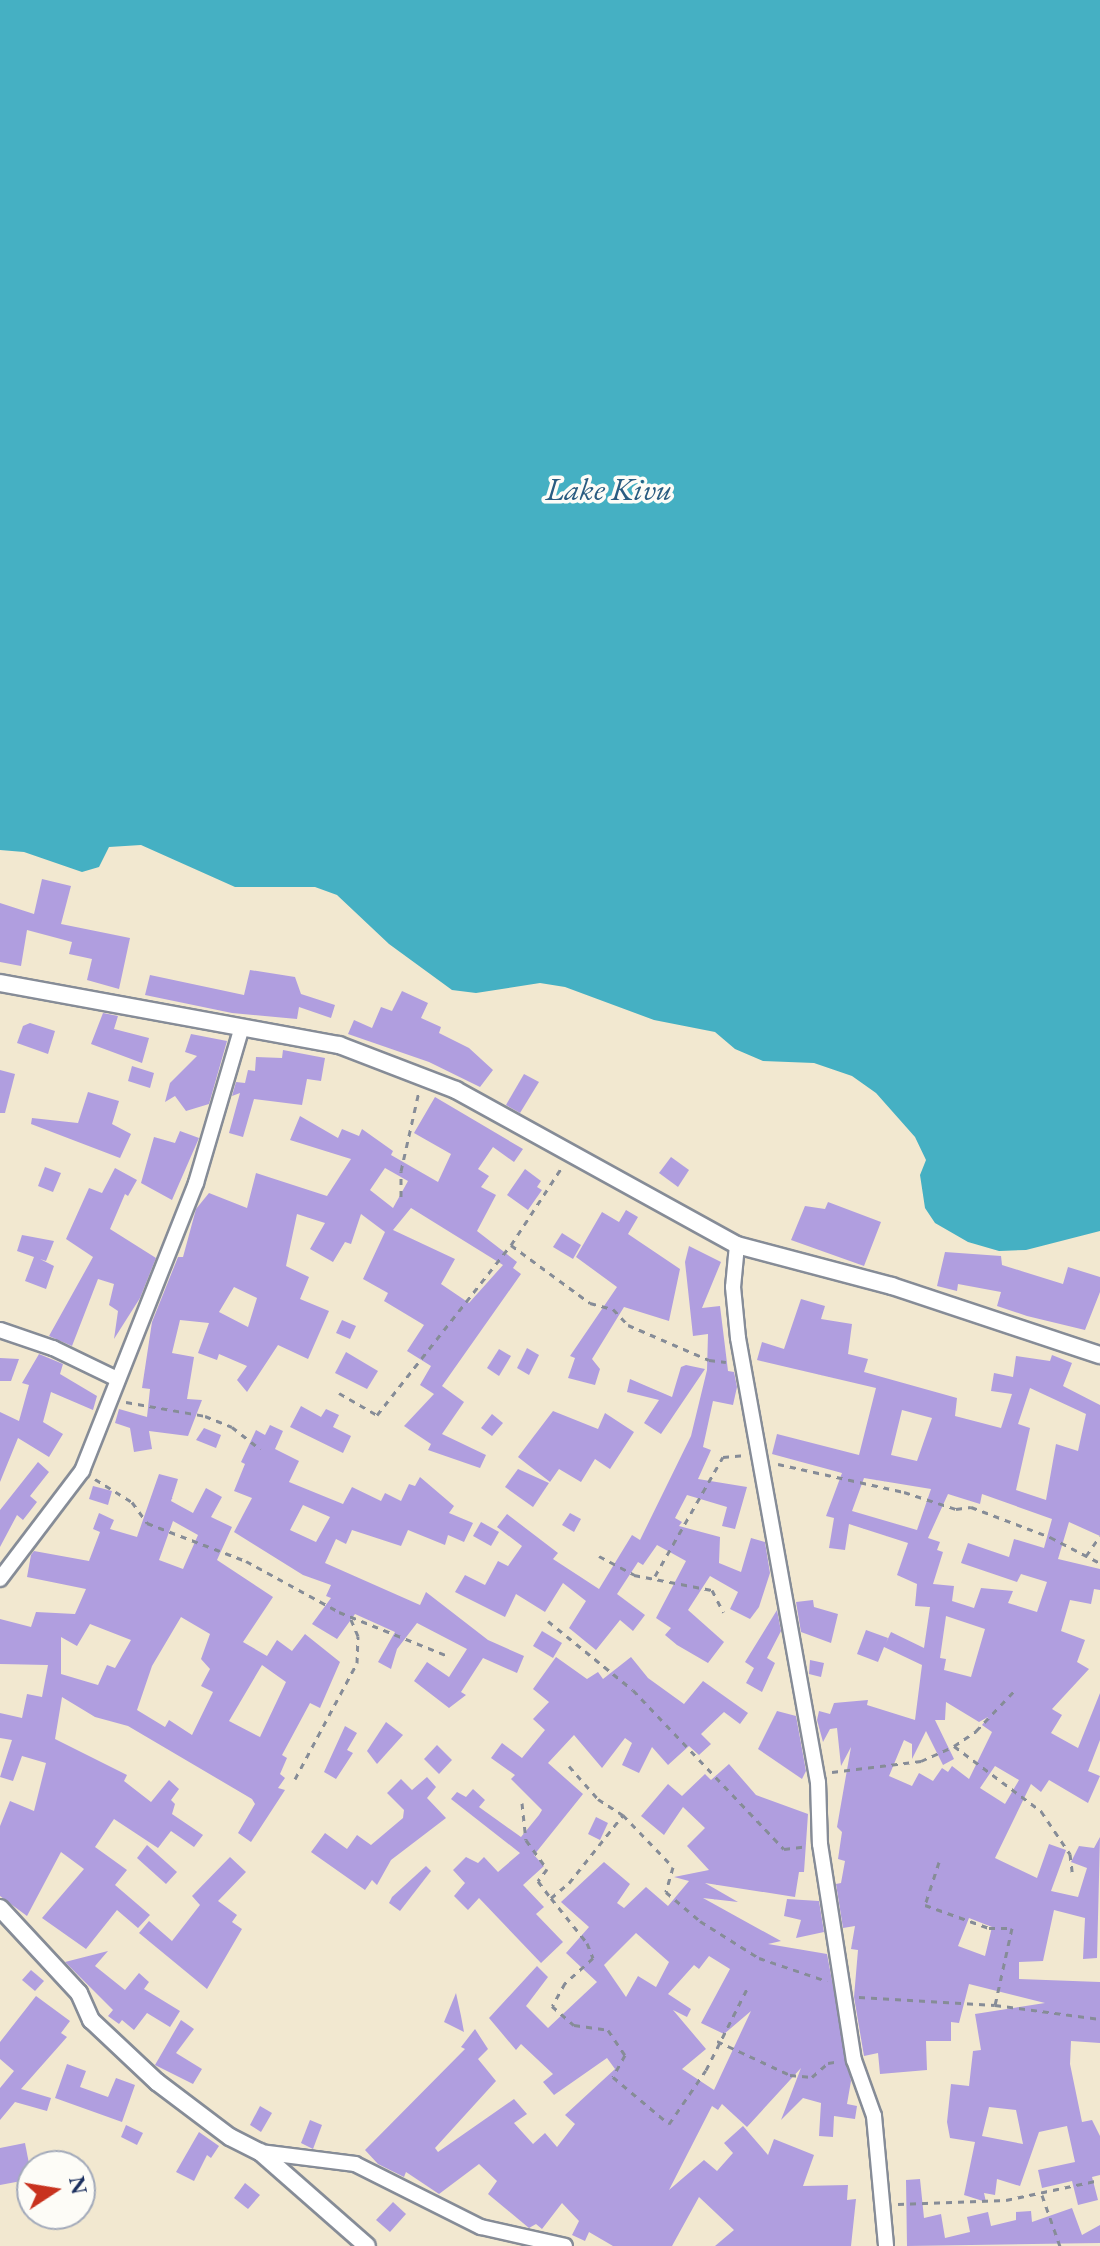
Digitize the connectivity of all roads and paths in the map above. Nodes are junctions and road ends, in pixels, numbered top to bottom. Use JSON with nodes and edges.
{"nodes":[{"id":1,"x":0,"y":983,"type":"edge"},
{"id":2,"x":241,"y":1030,"type":"junction"},
{"id":3,"x":422,"y":1076,"type":"junction"},
{"id":4,"x":571,"y":1154,"type":"junction"},
{"id":5,"x":401,"y":1197,"type":"dead end"},
{"id":6,"x":511,"y":1245,"type":"junction"},
{"id":7,"x":737,"y":1245,"type":"junction"},
{"id":8,"x":0,"y":1330,"type":"edge"},
{"id":9,"x":1100,"y":1355,"type":"edge"},
{"id":10,"x":745,"y":1364,"type":"junction"},
{"id":11,"x":115,"y":1378,"type":"junction"},
{"id":12,"x":339,"y":1393,"type":"dead end"},
{"id":13,"x":107,"y":1397,"type":"junction"},
{"id":14,"x":260,"y":1449,"type":"dead end"},
{"id":15,"x":763,"y":1458,"type":"junction"},
{"id":16,"x":82,"y":1471,"type":"junction"},
{"id":17,"x":1100,"y":1536,"type":"edge"},
{"id":18,"x":599,"y":1556,"type":"dead end"},
{"id":19,"x":1086,"y":1556,"type":"junction"},
{"id":20,"x":1100,"y":1563,"type":"edge"},
{"id":21,"x":655,"y":1576,"type":"junction"},
{"id":22,"x":0,"y":1579,"type":"edge"},
{"id":23,"x":723,"y":1612,"type":"dead end"},
{"id":24,"x":350,"y":1617,"type":"junction"},
{"id":25,"x":548,"y":1621,"type":"dead end"},
{"id":26,"x":448,"y":1656,"type":"dead end"},
{"id":27,"x":1015,"y":1690,"type":"dead end"},
{"id":28,"x":954,"y":1746,"type":"junction"},
{"id":29,"x":569,"y":1766,"type":"dead end"},
{"id":30,"x":816,"y":1773,"type":"junction"},
{"id":31,"x":295,"y":1779,"type":"dead end"},
{"id":32,"x":522,"y":1803,"type":"dead end"},
{"id":33,"x":623,"y":1815,"type":"junction"},
{"id":34,"x":820,"y":1844,"type":"junction"},
{"id":35,"x":939,"y":1862,"type":"dead end"},
{"id":36,"x":1073,"y":1877,"type":"dead end"},
{"id":37,"x":551,"y":1898,"type":"junction"},
{"id":38,"x":0,"y":1908,"type":"edge"},
{"id":39,"x":748,"y":1987,"type":"dead end"},
{"id":40,"x":843,"y":1991,"type":"junction"},
{"id":41,"x":995,"y":2005,"type":"junction"},
{"id":42,"x":1100,"y":2019,"type":"edge"},
{"id":43,"x":717,"y":2041,"type":"junction"},
{"id":44,"x":854,"y":2060,"type":"junction"},
{"id":45,"x":260,"y":2152,"type":"junction"},
{"id":46,"x":1100,"y":2180,"type":"edge"},
{"id":47,"x":1042,"y":2195,"type":"junction"},
{"id":48,"x":883,"y":2205,"type":"junction"},
{"id":49,"x":367,"y":2246,"type":"edge"},
{"id":50,"x":565,"y":2246,"type":"edge"},
{"id":51,"x":886,"y":2246,"type":"edge"},
{"id":52,"x":1060,"y":2246,"type":"edge"}],
"edges":[{"from":1,"to":2,"type":"street"},
{"from":2,"to":3,"type":"street"},
{"from":2,"to":11,"type":"street"},
{"from":3,"to":4,"type":"street"},
{"from":3,"to":5,"type":"path"},
{"from":4,"to":6,"type":"path"},
{"from":4,"to":7,"type":"street"},
{"from":6,"to":10,"type":"path"},
{"from":6,"to":12,"type":"path"},
{"from":7,"to":9,"type":"street"},
{"from":7,"to":10,"type":"street"},
{"from":8,"to":11,"type":"street"},
{"from":10,"to":15,"type":"street"},
{"from":11,"to":13,"type":"street"},
{"from":13,"to":14,"type":"path"},
{"from":13,"to":16,"type":"street"},
{"from":15,"to":19,"type":"path"},
{"from":15,"to":21,"type":"path"},
{"from":15,"to":30,"type":"street"},
{"from":16,"to":22,"type":"street"},
{"from":16,"to":24,"type":"path"},
{"from":17,"to":19,"type":"path"},
{"from":18,"to":21,"type":"path"},
{"from":19,"to":20,"type":"path"},
{"from":21,"to":23,"type":"path"},
{"from":24,"to":26,"type":"path"},
{"from":24,"to":31,"type":"path"},
{"from":25,"to":34,"type":"path"},
{"from":27,"to":28,"type":"path"},
{"from":28,"to":30,"type":"path"},
{"from":28,"to":36,"type":"path"},
{"from":29,"to":33,"type":"path"},
{"from":30,"to":34,"type":"street"},
{"from":32,"to":37,"type":"path"},
{"from":33,"to":37,"type":"path"},
{"from":33,"to":40,"type":"path"},
{"from":34,"to":40,"type":"street"},
{"from":35,"to":41,"type":"path"},
{"from":37,"to":43,"type":"path"},
{"from":38,"to":45,"type":"street"},
{"from":39,"to":43,"type":"path"},
{"from":40,"to":41,"type":"path"},
{"from":40,"to":44,"type":"street"},
{"from":41,"to":42,"type":"path"},
{"from":43,"to":44,"type":"path"},
{"from":44,"to":48,"type":"street"},
{"from":45,"to":49,"type":"street"},
{"from":45,"to":50,"type":"street"},
{"from":46,"to":47,"type":"path"},
{"from":47,"to":48,"type":"path"},
{"from":47,"to":52,"type":"path"},
{"from":48,"to":51,"type":"street"}]}
